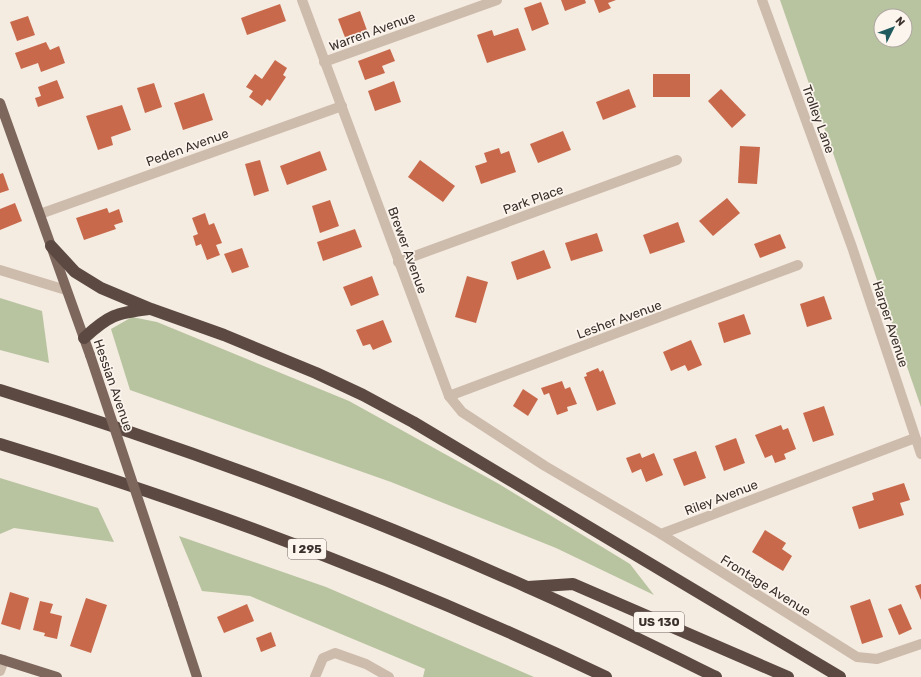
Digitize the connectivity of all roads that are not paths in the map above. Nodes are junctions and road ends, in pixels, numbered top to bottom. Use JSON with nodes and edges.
{"nodes":[{"id":1,"x":302,"y":0,"type":"edge"},
{"id":2,"x":497,"y":0,"type":"edge"},
{"id":3,"x":762,"y":0,"type":"edge"},
{"id":4,"x":324,"y":62,"type":"junction"},
{"id":5,"x":0,"y":103,"type":"edge"},
{"id":6,"x":342,"y":106,"type":"junction"},
{"id":7,"x":677,"y":160,"type":"dead end"},
{"id":8,"x":40,"y":214,"type":"junction"},
{"id":9,"x":51,"y":246,"type":"junction"},
{"id":10,"x":852,"y":247,"type":"joint"},
{"id":11,"x":398,"y":262,"type":"junction"},
{"id":12,"x":798,"y":265,"type":"dead end"},
{"id":13,"x":0,"y":270,"type":"edge"},
{"id":14,"x":66,"y":290,"type":"junction"},
{"id":15,"x":150,"y":309,"type":"junction"},
{"id":16,"x":84,"y":338,"type":"junction"},
{"id":17,"x":0,"y":390,"type":"edge"},
{"id":18,"x":449,"y":396,"type":"junction"},
{"id":19,"x":915,"y":438,"type":"junction"},
{"id":20,"x":0,"y":444,"type":"edge"},
{"id":21,"x":921,"y":454,"type":"edge"},
{"id":22,"x":661,"y":534,"type":"junction"},
{"id":23,"x":527,"y":587,"type":"junction"},
{"id":24,"x":921,"y":644,"type":"edge"},
{"id":25,"x":2,"y":660,"type":"edge"},
{"id":26,"x":0,"y":671,"type":"edge"},
{"id":27,"x":58,"y":677,"type":"edge"},
{"id":28,"x":197,"y":677,"type":"edge"},
{"id":29,"x":315,"y":677,"type":"edge"},
{"id":30,"x":389,"y":677,"type":"edge"},
{"id":31,"x":606,"y":677,"type":"edge"},
{"id":32,"x":716,"y":677,"type":"edge"},
{"id":33,"x":788,"y":677,"type":"edge"},
{"id":34,"x":840,"y":677,"type":"edge"}],
"edges":[{"from":1,"to":4,"type":"street","name":"Brewer Avenue"},
{"from":2,"to":4,"type":"street","name":"Warren Avenue"},
{"from":3,"to":10,"type":"street","name":"Trolley Lane"},
{"from":4,"to":6,"type":"street","name":"Brewer Avenue"},
{"from":5,"to":8,"type":"main road","name":"Hessian Avenue"},
{"from":6,"to":8,"type":"street","name":"Peden Avenue"},
{"from":6,"to":11,"type":"street","name":"Brewer Avenue"},
{"from":7,"to":11,"type":"street","name":"Park Place"},
{"from":8,"to":9,"type":"main road","name":"Hessian Avenue"},
{"from":9,"to":14,"type":"main road","name":"Hessian Avenue"},
{"from":9,"to":15,"type":"highway"},
{"from":10,"to":19,"type":"street","name":"Harper Avenue"},
{"from":11,"to":18,"type":"street","name":"Brewer Avenue"},
{"from":12,"to":18,"type":"street","name":"Lesher Avenue"},
{"from":13,"to":14,"type":"street"},
{"from":14,"to":16,"type":"main road","name":"Hessian Avenue"},
{"from":15,"to":16,"type":"highway"},
{"from":15,"to":34,"type":"highway"},
{"from":16,"to":28,"type":"main road","name":"Hessian Avenue","bridge":true},
{"from":17,"to":23,"type":"highway"},
{"from":18,"to":22,"type":"street","name":"Brewer Avenue"},
{"from":19,"to":21,"type":"street","name":"Harper Avenue"},
{"from":19,"to":22,"type":"street","name":"Riley Avenue"},
{"from":20,"to":31,"type":"highway","number":"I 295"},
{"from":22,"to":24,"type":"street","name":"Frontage Avenue"},
{"from":23,"to":32,"type":"highway"},
{"from":23,"to":33,"type":"highway","number":"US 130"},
{"from":25,"to":26,"type":"street"},
{"from":25,"to":27,"type":"main road"},
{"from":29,"to":30,"type":"street"}]}
